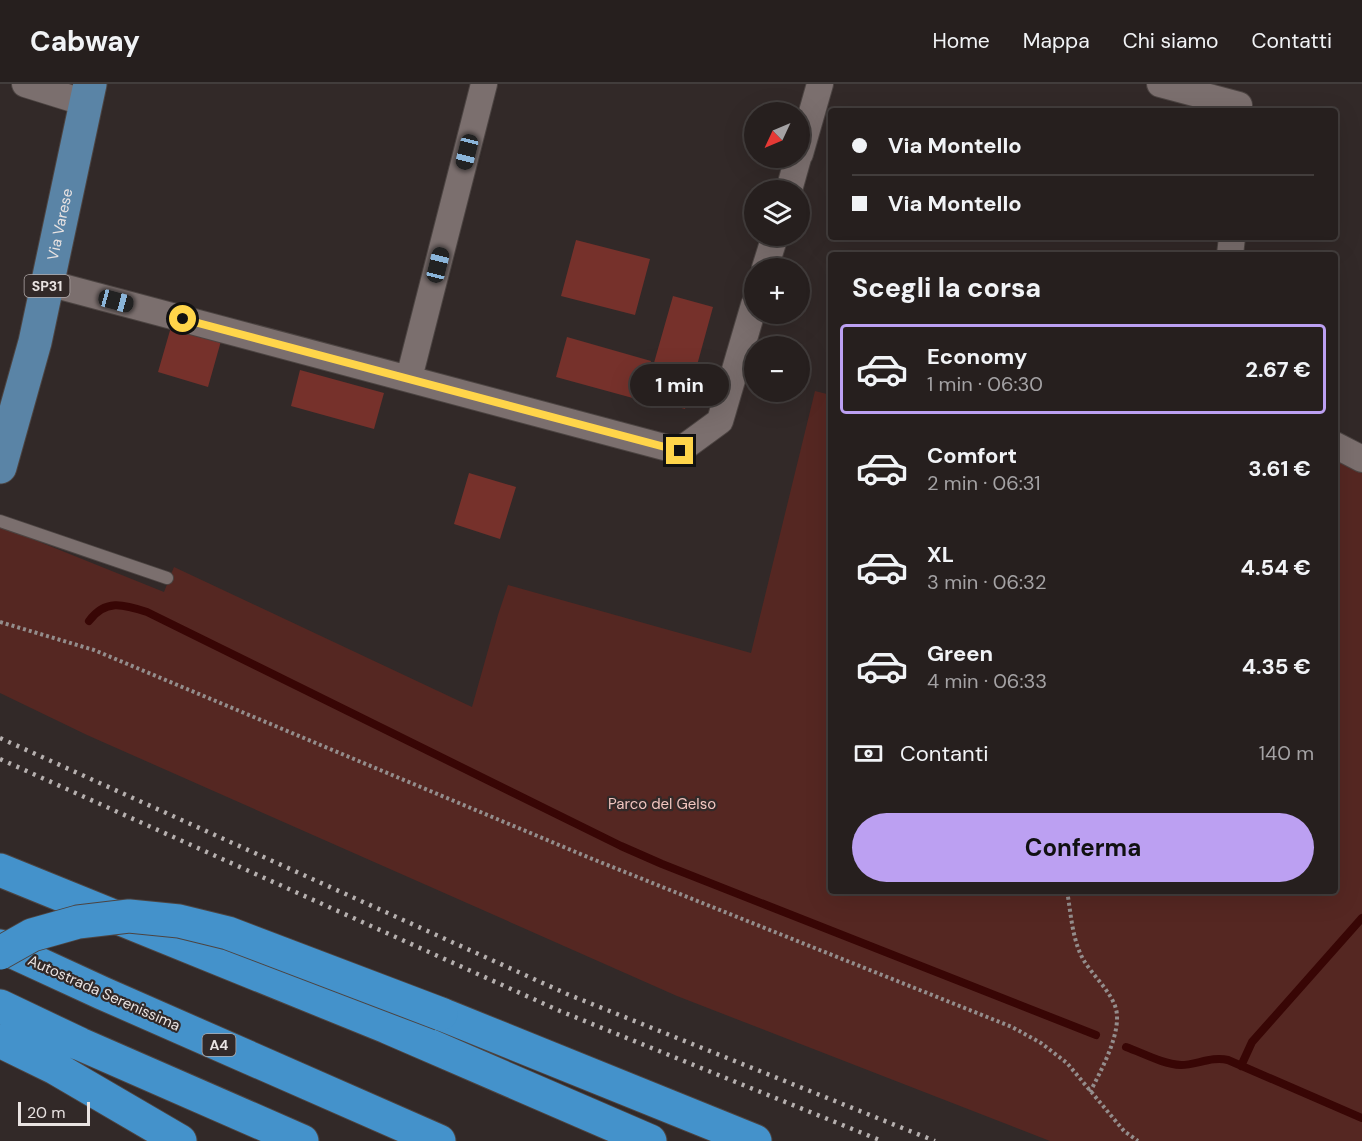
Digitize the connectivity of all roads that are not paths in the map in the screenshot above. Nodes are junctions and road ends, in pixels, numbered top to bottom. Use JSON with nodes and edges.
{"nodes":[{"id":1,"x":25,"y":84,"type":"edge"},
{"id":2,"x":484,"y":84,"type":"edge"},
{"id":3,"x":820,"y":84,"type":"edge"},
{"id":4,"x":1160,"y":84,"type":"edge"},
{"id":5,"x":88,"y":94,"type":"edge"},
{"id":6,"x":1241,"y":100,"type":"edge"},
{"id":7,"x":810,"y":118,"type":"edge"},
{"id":8,"x":48,"y":283,"type":"junction"},
{"id":9,"x":748,"y":324,"type":"edge"},
{"id":10,"x":409,"y":378,"type":"junction"},
{"id":11,"x":1338,"y":447,"type":"edge"},
{"id":12,"x":1362,"y":459,"type":"edge"},
{"id":13,"x":0,"y":467,"type":"edge"},
{"id":14,"x":0,"y":521,"type":"edge"},
{"id":15,"x":167,"y":578,"type":"dead end"},
{"id":16,"x":0,"y":870,"type":"edge"},
{"id":17,"x":0,"y":946,"type":"edge"},
{"id":18,"x":0,"y":953,"type":"edge"},
{"id":19,"x":0,"y":1006,"type":"edge"},
{"id":20,"x":0,"y":1041,"type":"edge"},
{"id":21,"x":180,"y":1141,"type":"edge"},
{"id":22,"x":302,"y":1141,"type":"edge"},
{"id":23,"x":439,"y":1141,"type":"edge"},
{"id":24,"x":650,"y":1141,"type":"edge"},
{"id":25,"x":755,"y":1141,"type":"edge"}],
"edges":[{"from":1,"to":5,"type":"street"},
{"from":2,"to":10,"type":"street"},
{"from":3,"to":7,"type":"street"},
{"from":4,"to":6,"type":"street"},
{"from":5,"to":8,"type":"main road","name":"Via Varese","number":"SP31"},
{"from":8,"to":10,"type":"street"},
{"from":8,"to":13,"type":"main road","name":"Via Varese","number":"SP31"},
{"from":9,"to":10,"type":"street"},
{"from":11,"to":12,"type":"street"},
{"from":14,"to":15,"type":"lane"},
{"from":16,"to":24,"type":"highway"},
{"from":17,"to":23,"type":"highway","name":"Autostrada Serenissima","number":"A4"},
{"from":18,"to":25,"type":"highway","bridge":true},
{"from":19,"to":22,"type":"highway"},
{"from":20,"to":21,"type":"highway"}]}
